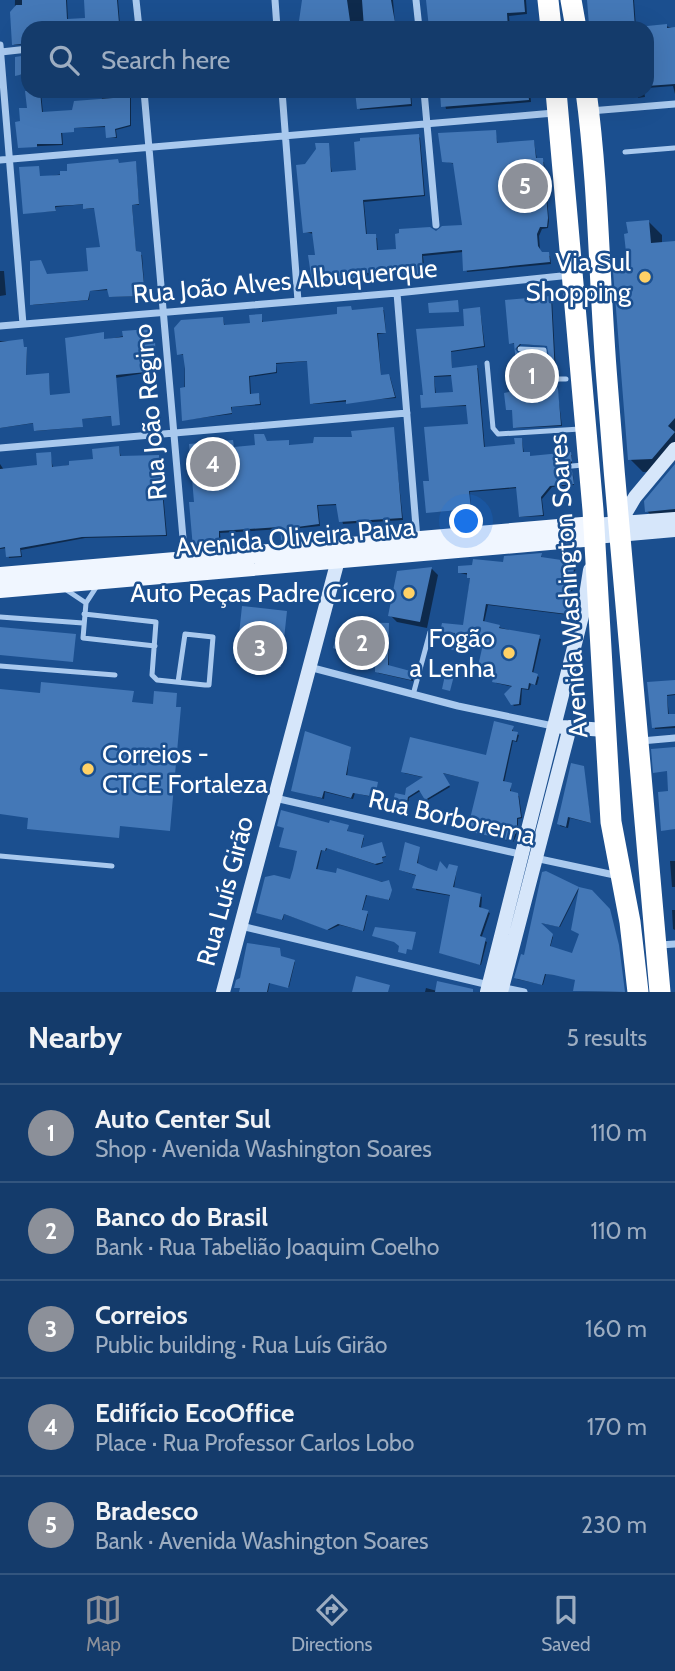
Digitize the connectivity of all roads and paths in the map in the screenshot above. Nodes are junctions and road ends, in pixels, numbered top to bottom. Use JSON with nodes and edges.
{"nodes":[{"id":1,"x":136,"y":0,"type":"edge"},
{"id":2,"x":275,"y":0,"type":"edge"},
{"id":3,"x":416,"y":0,"type":"edge"},
{"id":4,"x":548,"y":0,"type":"edge"},
{"id":5,"x":571,"y":0,"type":"edge"},
{"id":6,"x":138,"y":21,"type":"edge"},
{"id":7,"x":276,"y":21,"type":"edge"},
{"id":8,"x":418,"y":21,"type":"edge"},
{"id":9,"x":550,"y":21,"type":"edge"},
{"id":10,"x":575,"y":21,"type":"edge"},
{"id":11,"x":0,"y":45,"type":"edge"},
{"id":12,"x":21,"y":50,"type":"edge"},
{"id":13,"x":1,"y":52,"type":"edge"},
{"id":14,"x":145,"y":98,"type":"edge"},
{"id":15,"x":282,"y":98,"type":"edge"},
{"id":16,"x":424,"y":98,"type":"edge"},
{"id":17,"x":557,"y":98,"type":"edge"},
{"id":18,"x":588,"y":101,"type":"edge"},
{"id":19,"x":675,"y":104,"type":"edge"},
{"id":20,"x":558,"y":113,"type":"junction"},
{"id":21,"x":426,"y":125,"type":"junction"},
{"id":22,"x":285,"y":135,"type":"junction"},
{"id":23,"x":149,"y":147,"type":"junction"},
{"id":24,"x":674,"y":148,"type":"edge"},
{"id":25,"x":625,"y":152,"type":"dead end"},
{"id":26,"x":0,"y":160,"type":"edge"},
{"id":27,"x":9,"y":160,"type":"junction"},
{"id":28,"x":436,"y":225,"type":"dead end"},
{"id":29,"x":573,"y":275,"type":"junction"},
{"id":30,"x":397,"y":293,"type":"junction"},
{"id":31,"x":298,"y":301,"type":"junction"},
{"id":32,"x":162,"y":314,"type":"junction"},
{"id":33,"x":23,"y":324,"type":"junction"},
{"id":34,"x":0,"y":326,"type":"edge"},
{"id":35,"x":520,"y":349,"type":"dead end"},
{"id":36,"x":487,"y":363,"type":"dead end"},
{"id":37,"x":566,"y":379,"type":"dead end"},
{"id":38,"x":407,"y":412,"type":"junction"},
{"id":39,"x":586,"y":429,"type":"junction"},
{"id":40,"x":174,"y":433,"type":"junction"},
{"id":41,"x":0,"y":448,"type":"edge"},
{"id":42,"x":675,"y":449,"type":"edge"},
{"id":43,"x":675,"y":519,"type":"edge"},
{"id":44,"x":620,"y":529,"type":"junction"},
{"id":45,"x":675,"y":530,"type":"edge"},
{"id":46,"x":595,"y":531,"type":"junction"},
{"id":47,"x":417,"y":539,"type":"junction"},
{"id":48,"x":338,"y":560,"type":"junction"},
{"id":49,"x":185,"y":561,"type":"junction"},
{"id":50,"x":0,"y":576,"type":"edge"},
{"id":51,"x":101,"y":580,"type":"junction"},
{"id":52,"x":59,"y":584,"type":"junction"},
{"id":53,"x":0,"y":589,"type":"edge"},
{"id":54,"x":86,"y":603,"type":"junction"},
{"id":55,"x":84,"y":614,"type":"junction"},
{"id":56,"x":0,"y":617,"type":"edge"},
{"id":57,"x":83,"y":623,"type":"junction"},
{"id":58,"x":430,"y":632,"type":"dead end"},
{"id":59,"x":155,"y":646,"type":"junction"},
{"id":60,"x":0,"y":666,"type":"edge"},
{"id":61,"x":308,"y":667,"type":"junction"},
{"id":62,"x":115,"y":675,"type":"dead end"},
{"id":63,"x":178,"y":682,"type":"junction"},
{"id":64,"x":413,"y":695,"type":"junction"},
{"id":65,"x":553,"y":726,"type":"junction"},
{"id":66,"x":570,"y":727,"type":"junction"},
{"id":67,"x":606,"y":730,"type":"junction"},
{"id":68,"x":675,"y":738,"type":"edge"},
{"id":69,"x":639,"y":741,"type":"junction"},
{"id":70,"x":275,"y":798,"type":"junction"},
{"id":71,"x":645,"y":822,"type":"junction"},
{"id":72,"x":615,"y":844,"type":"junction"},
{"id":73,"x":0,"y":856,"type":"edge"},
{"id":74,"x":530,"y":856,"type":"junction"},
{"id":75,"x":112,"y":866,"type":"dead end"},
{"id":76,"x":620,"y":876,"type":"junction"},
{"id":77,"x":241,"y":926,"type":"junction"},
{"id":78,"x":665,"y":945,"type":"edge"},
{"id":79,"x":495,"y":989,"type":"edge"},
{"id":80,"x":223,"y":992,"type":"edge"},
{"id":81,"x":524,"y":992,"type":"edge"},
{"id":82,"x":638,"y":992,"type":"edge"},
{"id":83,"x":660,"y":992,"type":"edge"}],
"edges":[{"from":1,"to":6,"type":"street"},
{"from":2,"to":7,"type":"street"},
{"from":3,"to":8,"type":"street"},
{"from":4,"to":9,"type":"highway"},
{"from":5,"to":10,"type":"highway"},
{"from":11,"to":13,"type":"street"},
{"from":12,"to":13,"type":"street"},
{"from":13,"to":27,"type":"street"},
{"from":14,"to":23,"type":"street","name":"Rua João Regino"},
{"from":15,"to":22,"type":"street"},
{"from":16,"to":21,"type":"street"},
{"from":17,"to":20,"type":"highway","name":"Avenida Washington Soares"},
{"from":18,"to":19,"type":"street"},
{"from":18,"to":44,"type":"highway","name":"Avenida Washington Soares"},
{"from":20,"to":21,"type":"street"},
{"from":20,"to":29,"type":"highway","name":"Avenida Washington Soares"},
{"from":21,"to":22,"type":"street"},
{"from":21,"to":28,"type":"street"},
{"from":22,"to":23,"type":"street"},
{"from":22,"to":31,"type":"street"},
{"from":23,"to":27,"type":"street"},
{"from":23,"to":32,"type":"street","name":"Rua João Regino"},
{"from":24,"to":25,"type":"lane"},
{"from":26,"to":27,"type":"street"},
{"from":27,"to":33,"type":"street"},
{"from":29,"to":30,"type":"street","name":"Rua João Alves Albuquerque"},
{"from":29,"to":39,"type":"highway","name":"Avenida Washington Soares"},
{"from":30,"to":31,"type":"street","name":"Rua João Alves Albuquerque"},
{"from":30,"to":38,"type":"street"},
{"from":31,"to":32,"type":"street","name":"Rua João Alves Albuquerque"},
{"from":32,"to":33,"type":"street","name":"Rua João Alves Albuquerque"},
{"from":32,"to":40,"type":"street","name":"Rua João Regino"},
{"from":33,"to":34,"type":"street","name":"Rua João Alves Albuquerque"},
{"from":35,"to":37,"type":"lane"},
{"from":36,"to":39,"type":"lane"},
{"from":38,"to":40,"type":"street"},
{"from":38,"to":47,"type":"street"},
{"from":39,"to":46,"type":"highway","name":"Avenida Washington Soares"},
{"from":40,"to":41,"type":"street"},
{"from":40,"to":49,"type":"street","name":"Rua João Regino"},
{"from":42,"to":44,"type":"main road"},
{"from":43,"to":44,"type":"main road"},
{"from":44,"to":45,"type":"main road"},
{"from":44,"to":46,"type":"main road"},
{"from":44,"to":69,"type":"highway","name":"Avenida Washington Soares"},
{"from":46,"to":47,"type":"main road","name":"Avenida Oliveira Paiva"},
{"from":46,"to":48,"type":"main road","name":"Avenida Oliveira Paiva"},
{"from":46,"to":65,"type":"main road"},
{"from":46,"to":67,"type":"highway","name":"Avenida Washington Soares"},
{"from":47,"to":49,"type":"main road","name":"Avenida Oliveira Paiva"},
{"from":48,"to":51,"type":"main road","name":"Avenida Oliveira Paiva"},
{"from":48,"to":61,"type":"main road","name":"Rua Luís Girão"},
{"from":49,"to":50,"type":"main road","name":"Avenida Oliveira Paiva"},
{"from":51,"to":52,"type":"main road","name":"Avenida Oliveira Paiva"},
{"from":51,"to":54,"type":"lane"},
{"from":52,"to":53,"type":"main road","name":"Avenida Oliveira Paiva"},
{"from":52,"to":54,"type":"lane"},
{"from":54,"to":55,"type":"lane"},
{"from":55,"to":57,"type":"lane"},
{"from":55,"to":59,"type":"lane"},
{"from":56,"to":57,"type":"lane"},
{"from":57,"to":59,"type":"lane"},
{"from":58,"to":64,"type":"lane"},
{"from":59,"to":63,"type":"lane"},
{"from":60,"to":62,"type":"lane"},
{"from":61,"to":64,"type":"street"},
{"from":61,"to":70,"type":"main road","name":"Rua Luís Girão"},
{"from":63,"to":63,"type":"lane"},
{"from":64,"to":65,"type":"street"},
{"from":65,"to":66,"type":"main road"},
{"from":65,"to":74,"type":"main road"},
{"from":66,"to":67,"type":"main road"},
{"from":66,"to":74,"type":"main road"},
{"from":67,"to":72,"type":"highway","name":"Avenida Washington Soares"},
{"from":68,"to":69,"type":"street"},
{"from":69,"to":71,"type":"highway","name":"Avenida Washington Soares"},
{"from":70,"to":74,"type":"street","name":"Rua Borborema"},
{"from":70,"to":77,"type":"main road","name":"Rua Luís Girão"},
{"from":71,"to":72,"type":"highway"},
{"from":71,"to":78,"type":"highway","name":"Avenida Washington Soares"},
{"from":72,"to":76,"type":"highway","name":"Avenida Washington Soares"},
{"from":73,"to":75,"type":"lane"},
{"from":74,"to":76,"type":"street","name":"Rua Borborema"},
{"from":74,"to":79,"type":"main road"},
{"from":76,"to":82,"type":"highway","name":"Avenida Washington Soares"},
{"from":77,"to":79,"type":"street"},
{"from":77,"to":80,"type":"main road","name":"Rua Luís Girão"},
{"from":78,"to":83,"type":"highway","name":"Avenida Washington Soares"},
{"from":79,"to":81,"type":"street"}]}
